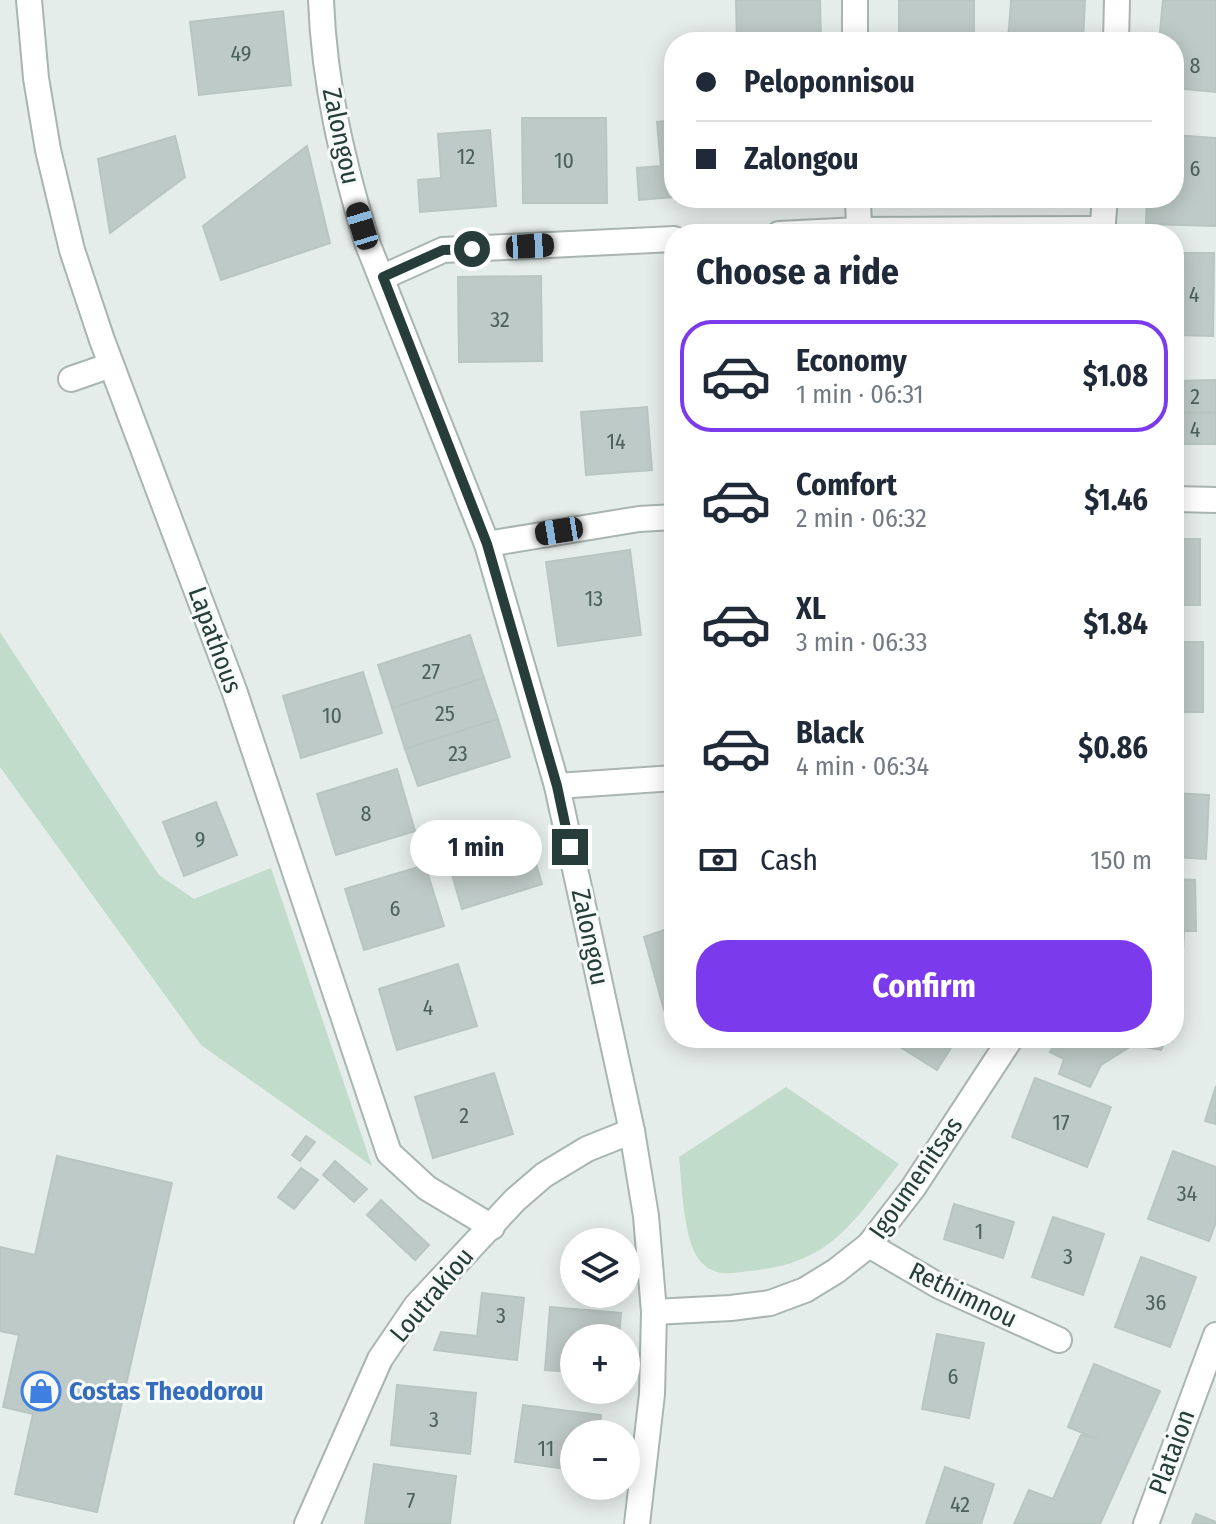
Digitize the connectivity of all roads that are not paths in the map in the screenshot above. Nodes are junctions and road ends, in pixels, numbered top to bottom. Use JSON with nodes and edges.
{"nodes":[{"id":1,"x":29,"y":0,"type":"edge"},
{"id":2,"x":321,"y":0,"type":"edge"},
{"id":3,"x":855,"y":0,"type":"edge"},
{"id":4,"x":1117,"y":0,"type":"edge"},
{"id":5,"x":855,"y":32,"type":"edge"},
{"id":6,"x":1116,"y":32,"type":"edge"},
{"id":7,"x":664,"y":239,"type":"edge"},
{"id":8,"x":383,"y":277,"type":"junction"},
{"id":9,"x":111,"y":365,"type":"junction"},
{"id":10,"x":71,"y":379,"type":"dead end"},
{"id":11,"x":1184,"y":499,"type":"edge"},
{"id":12,"x":1216,"y":500,"type":"edge"},
{"id":13,"x":664,"y":518,"type":"edge"},
{"id":14,"x":487,"y":544,"type":"junction"},
{"id":15,"x":664,"y":779,"type":"edge"},
{"id":16,"x":557,"y":786,"type":"junction"},
{"id":17,"x":1004,"y":1048,"type":"edge"},
{"id":18,"x":632,"y":1131,"type":"junction"},
{"id":19,"x":492,"y":1227,"type":"junction"},
{"id":20,"x":869,"y":1245,"type":"junction"},
{"id":21,"x":654,"y":1312,"type":"junction"},
{"id":22,"x":1216,"y":1335,"type":"edge"},
{"id":23,"x":1059,"y":1340,"type":"dead end"},
{"id":24,"x":1208,"y":1380,"type":"edge"},
{"id":25,"x":307,"y":1524,"type":"edge"},
{"id":26,"x":637,"y":1524,"type":"edge"},
{"id":27,"x":1146,"y":1524,"type":"edge"}],
"edges":[{"from":1,"to":9,"type":"street","name":"Lapathous"},
{"from":2,"to":8,"type":"street","name":"Zalongou"},
{"from":3,"to":5,"type":"street"},
{"from":4,"to":6,"type":"street"},
{"from":7,"to":8,"type":"street"},
{"from":8,"to":14,"type":"street","name":"Zalongou"},
{"from":9,"to":10,"type":"street"},
{"from":9,"to":19,"type":"street","name":"Lapathous"},
{"from":11,"to":12,"type":"street"},
{"from":13,"to":14,"type":"street"},
{"from":14,"to":16,"type":"street","name":"Zalongou"},
{"from":15,"to":16,"type":"street"},
{"from":16,"to":18,"type":"street","name":"Zalongou"},
{"from":17,"to":20,"type":"street","name":"Igoumenitsas"},
{"from":18,"to":19,"type":"street","name":"Loutrakiou"},
{"from":18,"to":21,"type":"street","name":"Zalongou"},
{"from":19,"to":25,"type":"street","name":"Loutrakiou"},
{"from":20,"to":21,"type":"street","name":"Igoumenitsas"},
{"from":20,"to":23,"type":"street","name":"Rethimnou"},
{"from":21,"to":26,"type":"street","name":"Zalongou"},
{"from":22,"to":24,"type":"street","name":"Plataion"},
{"from":24,"to":27,"type":"street","name":"Plataion"}]}
